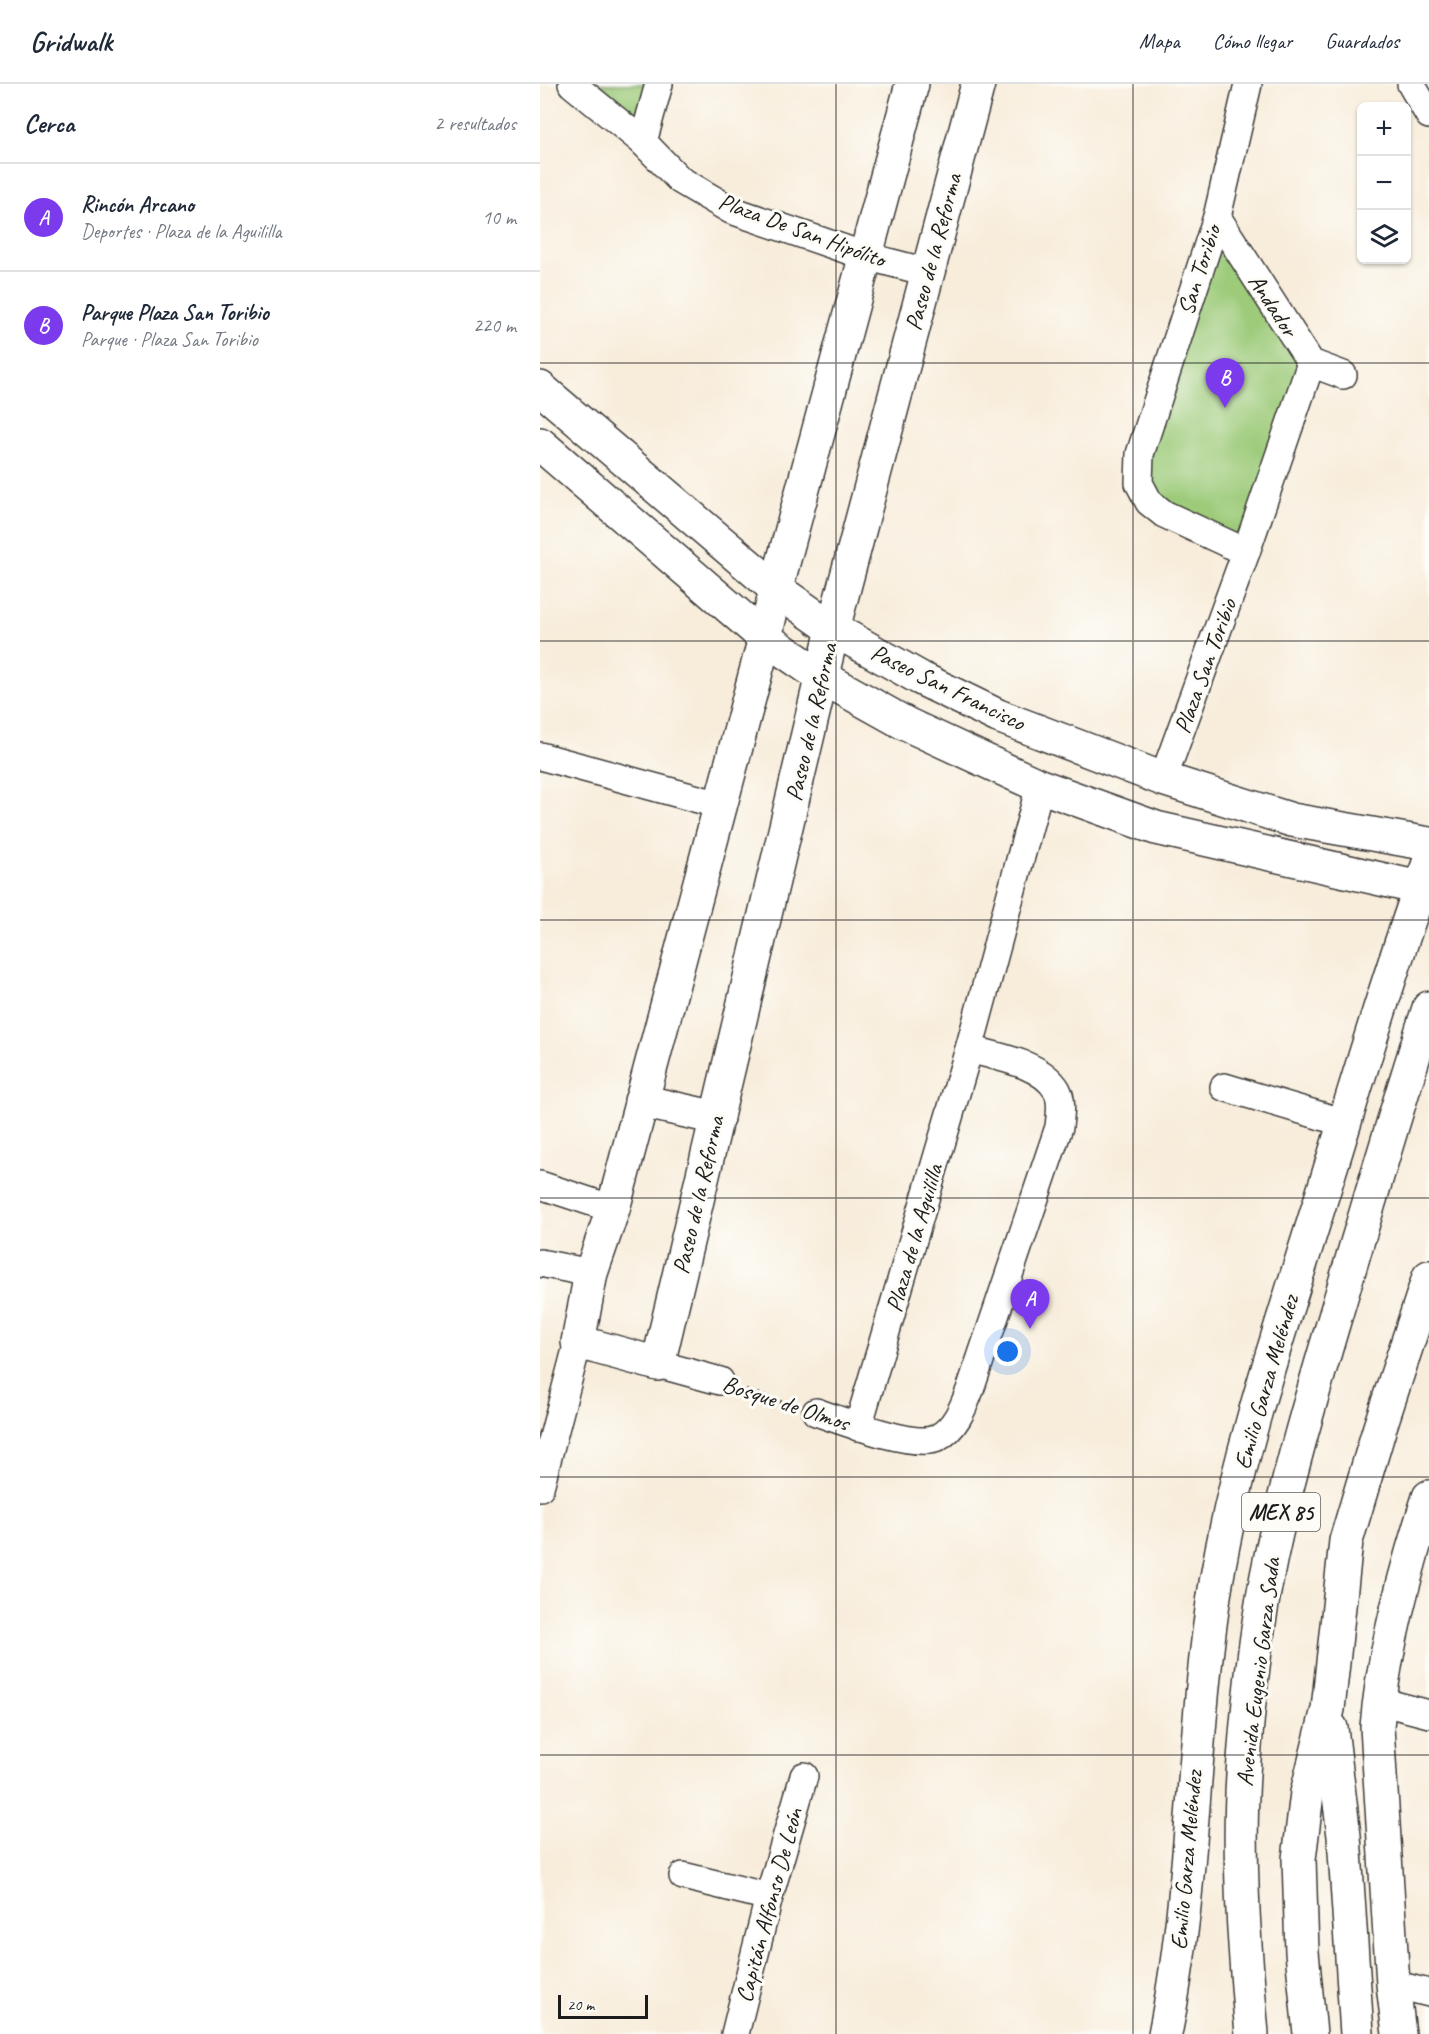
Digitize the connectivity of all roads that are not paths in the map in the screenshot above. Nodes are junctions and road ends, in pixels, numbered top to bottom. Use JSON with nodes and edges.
{"nodes":[{"id":1,"x":572,"y":84,"type":"edge"},
{"id":2,"x":659,"y":84,"type":"edge"},
{"id":3,"x":912,"y":84,"type":"edge"},
{"id":4,"x":978,"y":84,"type":"edge"},
{"id":5,"x":1248,"y":84,"type":"edge"},
{"id":6,"x":1411,"y":84,"type":"edge"},
{"id":7,"x":1429,"y":115,"type":"edge"},
{"id":8,"x":643,"y":142,"type":"junction"},
{"id":9,"x":1217,"y":217,"type":"junction"},
{"id":10,"x":865,"y":256,"type":"junction"},
{"id":11,"x":927,"y":272,"type":"junction"},
{"id":12,"x":1311,"y":363,"type":"junction"},
{"id":13,"x":1343,"y":375,"type":"dead end"},
{"id":14,"x":540,"y":388,"type":"edge"},
{"id":15,"x":540,"y":444,"type":"edge"},
{"id":16,"x":1246,"y":552,"type":"junction"},
{"id":17,"x":776,"y":589,"type":"junction"},
{"id":18,"x":833,"y":629,"type":"junction"},
{"id":19,"x":765,"y":638,"type":"junction"},
{"id":20,"x":822,"y":677,"type":"junction"},
{"id":21,"x":540,"y":756,"type":"edge"},
{"id":22,"x":1163,"y":779,"type":"junction"},
{"id":23,"x":1040,"y":786,"type":"junction"},
{"id":24,"x":720,"y":805,"type":"junction"},
{"id":25,"x":1429,"y":844,"type":"edge"},
{"id":26,"x":1424,"y":876,"type":"edge"},
{"id":27,"x":1429,"y":1008,"type":"edge"},
{"id":28,"x":969,"y":1049,"type":"junction"},
{"id":29,"x":1224,"y":1087,"type":"dead end"},
{"id":30,"x":641,"y":1101,"type":"junction"},
{"id":31,"x":717,"y":1118,"type":"junction"},
{"id":32,"x":1345,"y":1123,"type":"junction"},
{"id":33,"x":540,"y":1185,"type":"edge"},
{"id":34,"x":613,"y":1209,"type":"junction"},
{"id":35,"x":540,"y":1263,"type":"edge"},
{"id":36,"x":591,"y":1273,"type":"junction"},
{"id":37,"x":1426,"y":1292,"type":"edge"},
{"id":38,"x":578,"y":1342,"type":"junction"},
{"id":39,"x":658,"y":1364,"type":"junction"},
{"id":40,"x":720,"y":1381,"type":"road end"},
{"id":41,"x":816,"y":1412,"type":"road end"},
{"id":42,"x":858,"y":1426,"type":"junction"},
{"id":43,"x":540,"y":1487,"type":"edge"},
{"id":44,"x":1429,"y":1497,"type":"edge"},
{"id":45,"x":1379,"y":1701,"type":"junction"},
{"id":46,"x":1328,"y":1709,"type":"junction"},
{"id":47,"x":1429,"y":1714,"type":"edge"},
{"id":48,"x":804,"y":1776,"type":"dead end"},
{"id":49,"x":683,"y":1876,"type":"dead end"},
{"id":50,"x":769,"y":1897,"type":"junction"},
{"id":51,"x":1393,"y":1984,"type":"junction"},
{"id":52,"x":1429,"y":1993,"type":"edge"},
{"id":53,"x":735,"y":2034,"type":"edge"},
{"id":54,"x":1165,"y":2034,"type":"edge"},
{"id":55,"x":1252,"y":2034,"type":"edge"},
{"id":56,"x":1310,"y":2034,"type":"edge"},
{"id":57,"x":1357,"y":2034,"type":"edge"},
{"id":58,"x":1399,"y":2034,"type":"edge"}],
"edges":[{"from":1,"to":8,"type":"street","name":"Plaza De San Hipólito"},
{"from":2,"to":8,"type":"street"},
{"from":3,"to":10,"type":"main road"},
{"from":4,"to":11,"type":"main road","name":"Paseo de la Reforma"},
{"from":5,"to":9,"type":"street","name":"San Toribio"},
{"from":6,"to":7,"type":"street"},
{"from":8,"to":10,"type":"street","name":"Plaza De San Hipólito"},
{"from":9,"to":12,"type":"street","name":"Andador"},
{"from":9,"to":16,"type":"street","name":"San Toribio"},
{"from":10,"to":11,"type":"street","name":"Plaza De San Hipólito"},
{"from":10,"to":17,"type":"main road"},
{"from":11,"to":18,"type":"main road","name":"Paseo de la Reforma"},
{"from":12,"to":13,"type":"street","name":"Andador"},
{"from":12,"to":16,"type":"street","name":"Plaza San Toribio"},
{"from":14,"to":17,"type":"main road","name":"Paseo San Francisco"},
{"from":15,"to":19,"type":"main road","name":"Paseo San Francisco"},
{"from":16,"to":22,"type":"street","name":"Plaza San Toribio"},
{"from":17,"to":18,"type":"main road","name":"Paseo San Francisco"},
{"from":17,"to":19,"type":"main road"},
{"from":18,"to":20,"type":"main road","name":"Paseo de la Reforma"},
{"from":18,"to":22,"type":"main road","name":"Paseo San Francisco"},
{"from":19,"to":20,"type":"main road","name":"Paseo San Francisco"},
{"from":19,"to":24,"type":"main road"},
{"from":20,"to":23,"type":"main road","name":"Paseo San Francisco"},
{"from":20,"to":31,"type":"main road","name":"Paseo de la Reforma"},
{"from":21,"to":24,"type":"street"},
{"from":22,"to":25,"type":"main road","name":"Paseo San Francisco"},
{"from":23,"to":26,"type":"main road","name":"Paseo San Francisco"},
{"from":23,"to":28,"type":"street","name":"Plaza de la Aguililla"},
{"from":24,"to":30,"type":"main road"},
{"from":26,"to":32,"type":"main road","name":"Emilio Garza Meléndez"},
{"from":27,"to":55,"type":"main road","name":"Avenida Eugenio Garza Sada","number":"MEX 85"},
{"from":28,"to":42,"type":"street","name":"Plaza de la Aguililla"},
{"from":28,"to":42,"type":"street","name":"Bosque de Olmos"},
{"from":29,"to":32,"type":"street"},
{"from":30,"to":31,"type":"main road"},
{"from":30,"to":34,"type":"main road"},
{"from":31,"to":39,"type":"main road","name":"Paseo de la Reforma"},
{"from":32,"to":54,"type":"main road","name":"Emilio Garza Meléndez"},
{"from":33,"to":34,"type":"street"},
{"from":34,"to":36,"type":"main road"},
{"from":35,"to":36,"type":"street"},
{"from":36,"to":38,"type":"main road"},
{"from":37,"to":46,"type":"main road","number":"MEX 85"},
{"from":38,"to":39,"type":"main road","name":"Bosque de Olmos"},
{"from":38,"to":43,"type":"street"},
{"from":39,"to":40,"type":"street","name":"Bosque de Olmos"},
{"from":41,"to":42,"type":"street","name":"Bosque de Olmos"},
{"from":44,"to":45,"type":"main road"},
{"from":45,"to":47,"type":"street"},
{"from":45,"to":51,"type":"main road"},
{"from":46,"to":56,"type":"main road","number":"MEX 85"},
{"from":46,"to":57,"type":"main road"},
{"from":48,"to":50,"type":"street","name":"Capitán Alfonso De León"},
{"from":49,"to":50,"type":"street"},
{"from":50,"to":53,"type":"street","name":"Capitán Alfonso De León"},
{"from":51,"to":52,"type":"street"},
{"from":51,"to":58,"type":"main road"}]}
